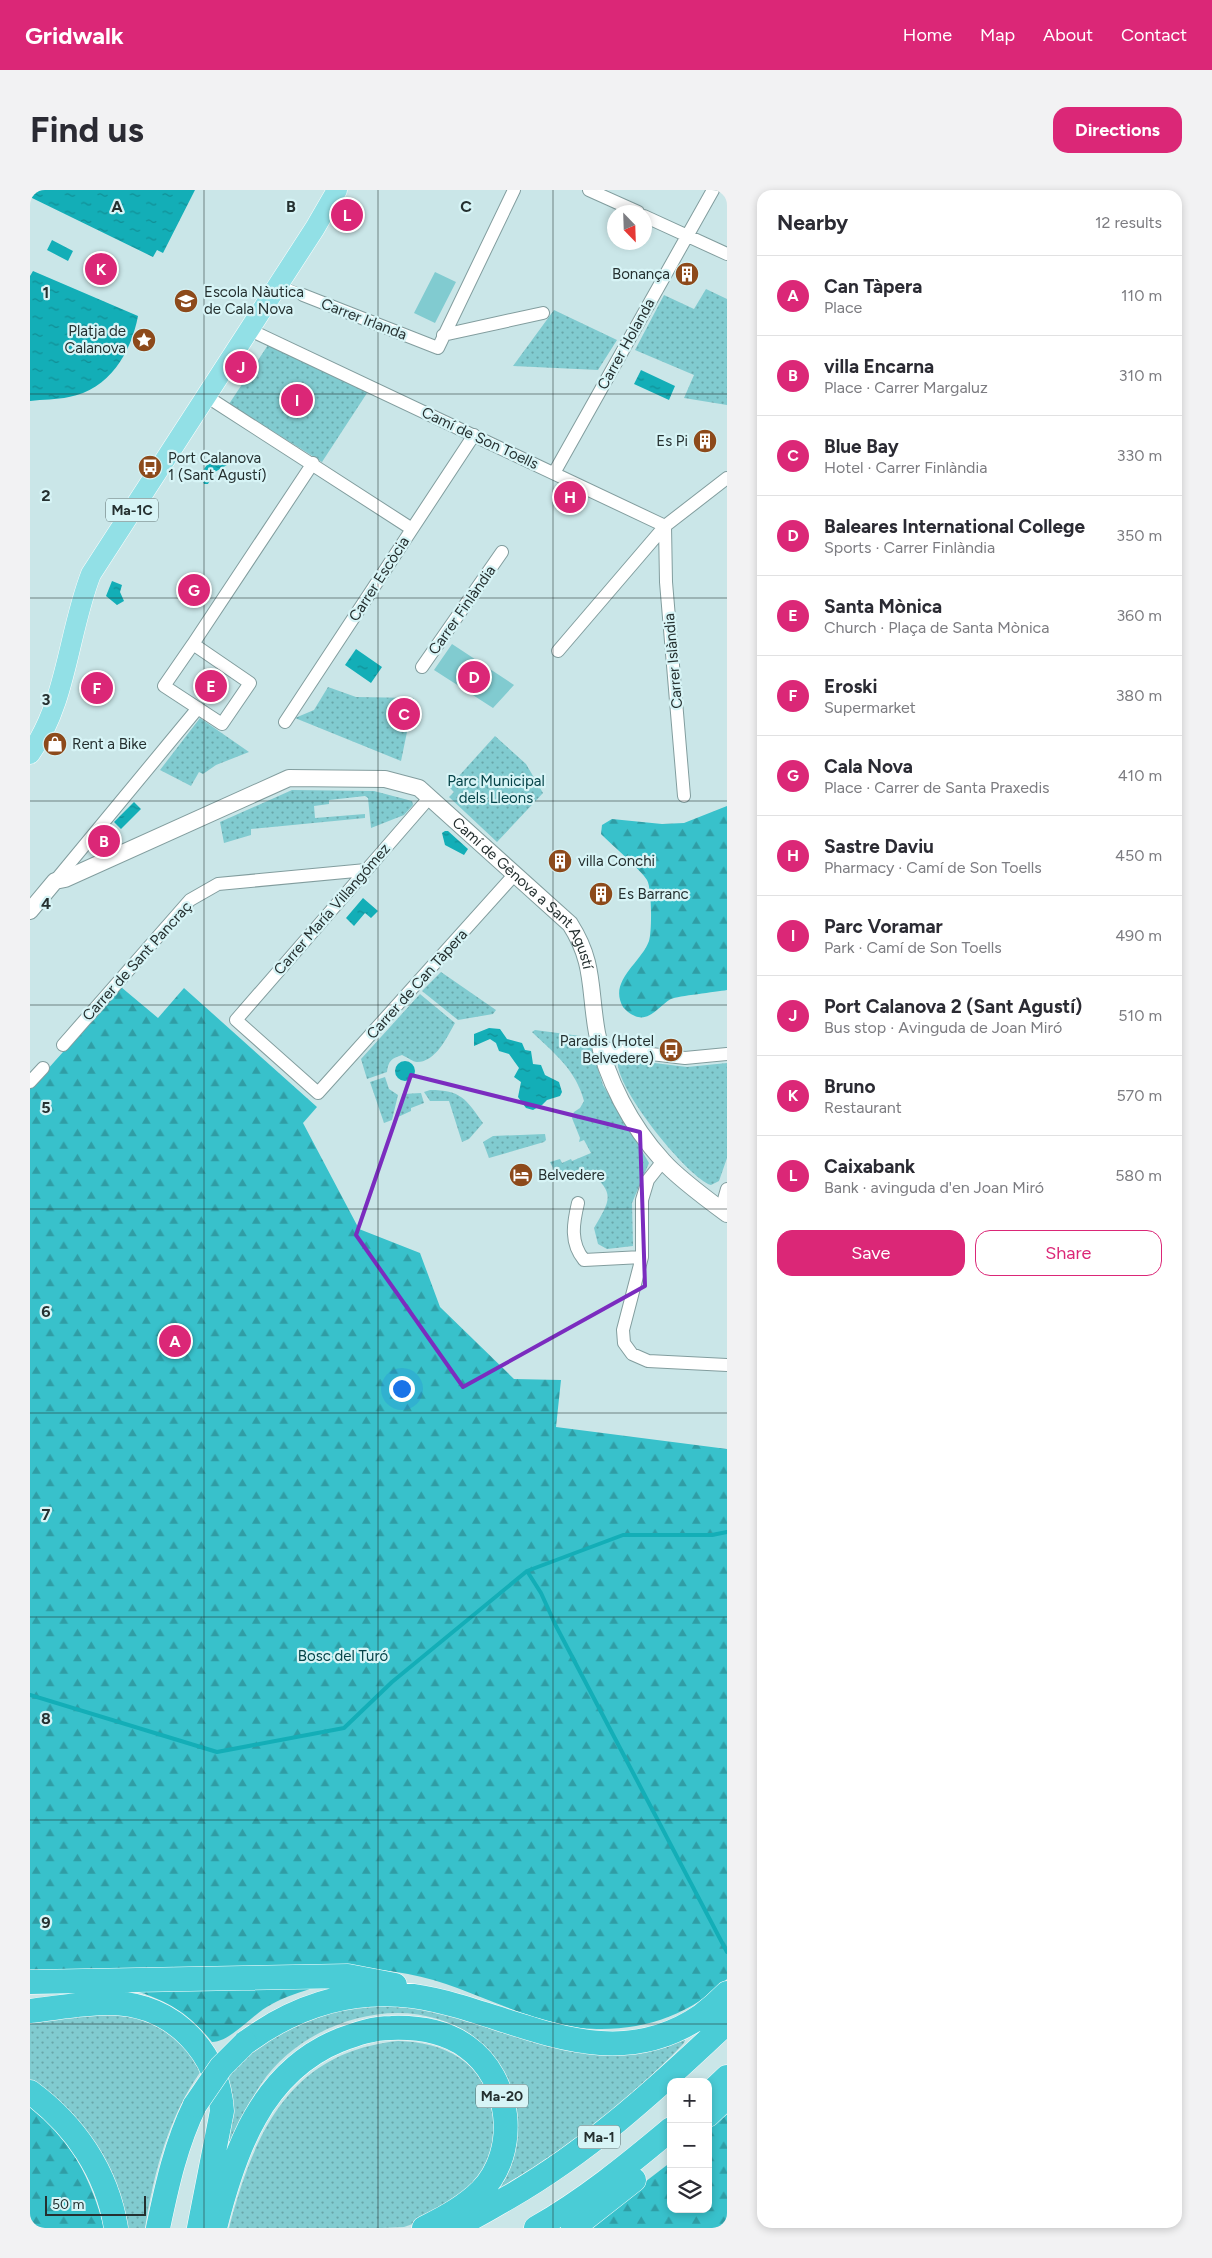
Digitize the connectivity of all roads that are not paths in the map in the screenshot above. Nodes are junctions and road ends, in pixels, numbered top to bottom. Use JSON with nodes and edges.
{"nodes":[{"id":1,"x":337,"y":190,"type":"edge"},
{"id":2,"x":514,"y":190,"type":"edge"},
{"id":3,"x":589,"y":190,"type":"edge"},
{"id":4,"x":713,"y":190,"type":"edge"},
{"id":5,"x":602,"y":193,"type":"edge"},
{"id":6,"x":625,"y":205,"type":"edge"},
{"id":7,"x":652,"y":220,"type":"edge"},
{"id":8,"x":687,"y":235,"type":"junction"},
{"id":9,"x":727,"y":254,"type":"edge"},
{"id":10,"x":278,"y":285,"type":"junction"},
{"id":11,"x":303,"y":295,"type":"joint"},
{"id":12,"x":543,"y":313,"type":"dead end"},
{"id":13,"x":250,"y":330,"type":"junction"},
{"id":14,"x":443,"y":335,"type":"junction"},
{"id":15,"x":206,"y":396,"type":"junction"},
{"id":16,"x":474,"y":435,"type":"junction"},
{"id":17,"x":313,"y":463,"type":"junction"},
{"id":18,"x":554,"y":473,"type":"junction"},
{"id":19,"x":727,"y":478,"type":"edge"},
{"id":20,"x":665,"y":526,"type":"junction"},
{"id":21,"x":412,"y":529,"type":"junction"},
{"id":22,"x":502,"y":552,"type":"dead end"},
{"id":23,"x":192,"y":644,"type":"junction"},
{"id":24,"x":558,"y":651,"type":"dead end"},
{"id":25,"x":422,"y":667,"type":"dead end"},
{"id":26,"x":198,"y":708,"type":"junction"},
{"id":27,"x":285,"y":722,"type":"dead end"},
{"id":28,"x":30,"y":754,"type":"edge"},
{"id":29,"x":684,"y":796,"type":"dead end"},
{"id":30,"x":429,"y":798,"type":"junction"},
{"id":31,"x":366,"y":870,"type":"junction"},
{"id":32,"x":515,"y":874,"type":"junction"},
{"id":33,"x":55,"y":881,"type":"junction"},
{"id":34,"x":30,"y":911,"type":"edge"},
{"id":35,"x":63,"y":1046,"type":"dead end"},
{"id":36,"x":601,"y":1048,"type":"junction"},
{"id":37,"x":727,"y":1054,"type":"edge"},
{"id":38,"x":43,"y":1068,"type":"dead end"},
{"id":39,"x":30,"y":1082,"type":"edge"},
{"id":40,"x":318,"y":1093,"type":"joint"},
{"id":41,"x":663,"y":1161,"type":"junction"},
{"id":42,"x":727,"y":1189,"type":"edge"},
{"id":43,"x":578,"y":1203,"type":"dead end"},
{"id":44,"x":724,"y":1212,"type":"edge"},
{"id":45,"x":642,"y":1257,"type":"junction"},
{"id":46,"x":727,"y":1365,"type":"edge"},
{"id":47,"x":30,"y":1982,"type":"edge"},
{"id":48,"x":727,"y":1993,"type":"edge"},
{"id":49,"x":429,"y":1999,"type":"junction"},
{"id":50,"x":30,"y":2011,"type":"edge"},
{"id":51,"x":727,"y":2020,"type":"edge"},
{"id":52,"x":727,"y":2077,"type":"edge"},
{"id":53,"x":712,"y":2091,"type":"edge"},
{"id":54,"x":30,"y":2092,"type":"edge"},
{"id":55,"x":727,"y":2098,"type":"edge"},
{"id":56,"x":712,"y":2111,"type":"edge"},
{"id":57,"x":667,"y":2132,"type":"edge"},
{"id":58,"x":667,"y":2151,"type":"edge"},
{"id":59,"x":116,"y":2228,"type":"edge"},
{"id":60,"x":158,"y":2228,"type":"edge"},
{"id":61,"x":199,"y":2228,"type":"edge"},
{"id":62,"x":215,"y":2228,"type":"edge"},
{"id":63,"x":424,"y":2228,"type":"edge"},
{"id":64,"x":451,"y":2228,"type":"edge"},
{"id":65,"x":536,"y":2228,"type":"edge"},
{"id":66,"x":573,"y":2228,"type":"edge"}],
"edges":[{"from":1,"to":10,"type":"main road","number":"Ma-1C"},
{"from":2,"to":14,"type":"street"},
{"from":3,"to":5,"type":"street"},
{"from":4,"to":8,"type":"street","name":"Carrer Holanda"},
{"from":5,"to":6,"type":"street"},
{"from":7,"to":8,"type":"street"},
{"from":8,"to":9,"type":"street"},
{"from":8,"to":18,"type":"street","name":"Carrer Holanda"},
{"from":10,"to":11,"type":"street","name":"Carrer Irlanda"},
{"from":10,"to":13,"type":"main road","number":"Ma-1C"},
{"from":11,"to":14,"type":"street","name":"Carrer Irlanda"},
{"from":12,"to":14,"type":"street","name":"Carrer Irlanda"},
{"from":13,"to":15,"type":"main road","number":"Ma-1C"},
{"from":13,"to":16,"type":"street","name":"Camí de Son Toells"},
{"from":15,"to":17,"type":"street"},
{"from":15,"to":28,"type":"main road","number":"Ma-1C"},
{"from":16,"to":18,"type":"street","name":"Camí de Son Toells"},
{"from":16,"to":21,"type":"street","name":"Carrer Escòcia"},
{"from":17,"to":21,"type":"street"},
{"from":17,"to":23,"type":"street"},
{"from":18,"to":20,"type":"street","name":"Camí de Son Toells"},
{"from":19,"to":20,"type":"street"},
{"from":20,"to":24,"type":"street"},
{"from":20,"to":29,"type":"street","name":"Carrer Islàndia"},
{"from":21,"to":27,"type":"street","name":"Carrer Escòcia"},
{"from":22,"to":25,"type":"street","name":"Carrer Finlàndia"},
{"from":23,"to":26,"type":"street"},
{"from":23,"to":26,"type":"street"},
{"from":26,"to":33,"type":"street"},
{"from":30,"to":31,"type":"street","name":"Carrer María Villangómez"},
{"from":30,"to":32,"type":"street","name":"Camí de Gènova a Sant Agustí"},
{"from":30,"to":33,"type":"street","name":"Camí de Gènova a Sant Agustí"},
{"from":31,"to":35,"type":"street","name":"Carrer de Sant Pancraç"},
{"from":31,"to":40,"type":"street","name":"Carrer María Villangómez"},
{"from":32,"to":36,"type":"street","name":"Camí de Gènova a Sant Agustí"},
{"from":32,"to":40,"type":"street","name":"Carrer de Can Tàpera"},
{"from":33,"to":34,"type":"street"},
{"from":36,"to":37,"type":"street"},
{"from":36,"to":41,"type":"street","name":"Camí de Gènova a Sant Agustí"},
{"from":38,"to":39,"type":"street"},
{"from":41,"to":44,"type":"street","name":"Camí de Gènova a Sant Agustí"},
{"from":41,"to":45,"type":"street"},
{"from":42,"to":44,"type":"street"},
{"from":43,"to":45,"type":"street"},
{"from":45,"to":46,"type":"street"},
{"from":47,"to":49,"type":"highway"},
{"from":48,"to":49,"type":"highway"},
{"from":49,"to":60,"type":"highway","bridge":true},
{"from":50,"to":61,"type":"highway"},
{"from":51,"to":64,"type":"highway","number":"Ma-1"},
{"from":52,"to":53,"type":"highway"},
{"from":54,"to":59,"type":"highway"},
{"from":55,"to":56,"type":"highway"},
{"from":57,"to":65,"type":"highway","number":"Ma-1"},
{"from":58,"to":66,"type":"highway"},
{"from":62,"to":63,"type":"highway","number":"Ma-20"}]}
